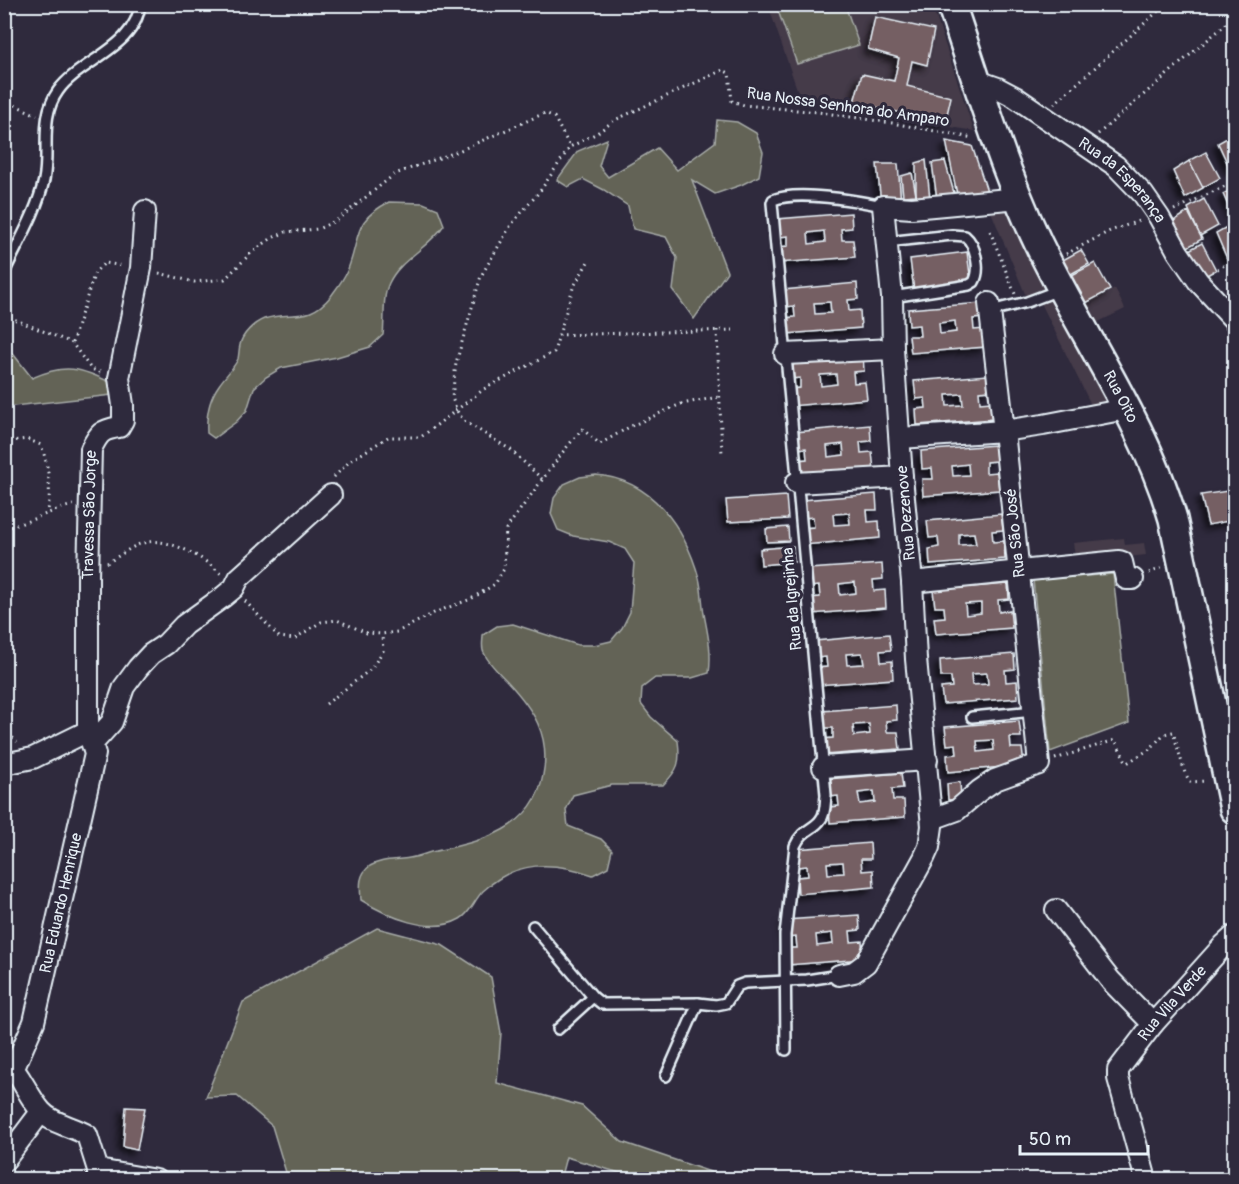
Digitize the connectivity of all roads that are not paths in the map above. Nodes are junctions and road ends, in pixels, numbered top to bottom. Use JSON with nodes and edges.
{"nodes":[{"id":1,"x":140,"y":4,"type":"edge"},
{"id":2,"x":951,"y":4,"type":"edge"},
{"id":3,"x":975,"y":80,"type":"junction"},
{"id":4,"x":1019,"y":198,"type":"junction"},
{"id":5,"x":883,"y":206,"type":"junction"},
{"id":6,"x":145,"y":211,"type":"dead end"},
{"id":7,"x":886,"y":242,"type":"junction"},
{"id":8,"x":4,"y":273,"type":"edge"},
{"id":9,"x":1061,"y":289,"type":"junction"},
{"id":10,"x":892,"y":297,"type":"junction"},
{"id":11,"x":989,"y":307,"type":"joint"},
{"id":12,"x":1234,"y":320,"type":"edge"},
{"id":13,"x":893,"y":350,"type":"junction"},
{"id":14,"x":785,"y":354,"type":"junction"},
{"id":15,"x":1126,"y":409,"type":"junction"},
{"id":16,"x":1004,"y":430,"type":"junction"},
{"id":17,"x":900,"y":438,"type":"junction"},
{"id":18,"x":902,"y":477,"type":"junction"},
{"id":19,"x":796,"y":483,"type":"junction"},
{"id":20,"x":331,"y":495,"type":"road end"},
{"id":21,"x":1019,"y":572,"type":"junction"},
{"id":22,"x":1132,"y":579,"type":"road end"},
{"id":23,"x":912,"y":582,"type":"junction"},
{"id":24,"x":1034,"y":711,"type":"junction"},
{"id":25,"x":972,"y":717,"type":"dead end"},
{"id":26,"x":91,"y":737,"type":"junction"},
{"id":27,"x":927,"y":759,"type":"junction"},
{"id":28,"x":4,"y":764,"type":"edge"},
{"id":29,"x":823,"y":767,"type":"junction"},
{"id":30,"x":1234,"y":809,"type":"edge"},
{"id":31,"x":932,"y":819,"type":"junction"},
{"id":32,"x":1056,"y":910,"type":"dead end"},
{"id":33,"x":533,"y":926,"type":"dead end"},
{"id":34,"x":1234,"y":936,"type":"edge"},
{"id":35,"x":839,"y":975,"type":"joint"},
{"id":36,"x":785,"y":982,"type":"junction"},
{"id":37,"x":593,"y":997,"type":"junction"},
{"id":38,"x":698,"y":1003,"type":"junction"},
{"id":39,"x":1153,"y":1024,"type":"junction"},
{"id":40,"x":558,"y":1029,"type":"dead end"},
{"id":41,"x":786,"y":1050,"type":"dead end"},
{"id":42,"x":9,"y":1067,"type":"edge"},
{"id":43,"x":666,"y":1076,"type":"dead end"},
{"id":44,"x":41,"y":1112,"type":"junction"},
{"id":45,"x":4,"y":1161,"type":"edge"},
{"id":46,"x":98,"y":1175,"type":"edge"},
{"id":47,"x":156,"y":1179,"type":"edge"},
{"id":48,"x":1146,"y":1179,"type":"edge"}],
"edges":[{"from":1,"to":8,"type":"lane"},
{"from":2,"to":3,"type":"street","name":"Rua Oito"},
{"from":3,"to":4,"type":"street","name":"Rua Oito"},
{"from":3,"to":12,"type":"street","name":"Rua da Esperança"},
{"from":4,"to":5,"type":"street"},
{"from":4,"to":9,"type":"street","name":"Rua Oito"},
{"from":5,"to":7,"type":"street","name":"Rua Dezenove"},
{"from":5,"to":14,"type":"lane","name":"Rua da Igrejinha"},
{"from":6,"to":26,"type":"street","name":"Travessa São Jorge"},
{"from":7,"to":10,"type":"street","name":"Rua Dezenove"},
{"from":7,"to":10,"type":"lane"},
{"from":9,"to":11,"type":"lane"},
{"from":9,"to":15,"type":"street","name":"Rua Oito"},
{"from":10,"to":13,"type":"street","name":"Rua Dezenove"},
{"from":11,"to":16,"type":"street","name":"Rua São José"},
{"from":13,"to":14,"type":"street"},
{"from":13,"to":17,"type":"street","name":"Rua Dezenove"},
{"from":14,"to":19,"type":"lane","name":"Rua da Igrejinha"},
{"from":15,"to":16,"type":"street"},
{"from":15,"to":30,"type":"street","name":"Rua Oito"},
{"from":16,"to":17,"type":"street"},
{"from":16,"to":21,"type":"street","name":"Rua São José"},
{"from":17,"to":18,"type":"street","name":"Rua Dezenove"},
{"from":18,"to":19,"type":"street"},
{"from":18,"to":23,"type":"street","name":"Rua Dezenove"},
{"from":19,"to":29,"type":"lane","name":"Rua da Igrejinha"},
{"from":20,"to":26,"type":"street"},
{"from":21,"to":22,"type":"street"},
{"from":21,"to":23,"type":"street"},
{"from":21,"to":24,"type":"street","name":"Rua São José"},
{"from":23,"to":27,"type":"street","name":"Rua Dezenove"},
{"from":24,"to":25,"type":"lane"},
{"from":24,"to":31,"type":"street","name":"Rua São José"},
{"from":26,"to":28,"type":"street"},
{"from":26,"to":42,"type":"street","name":"Rua Eduardo Henrique"},
{"from":27,"to":29,"type":"street"},
{"from":27,"to":31,"type":"street","name":"Rua Dezenove"},
{"from":29,"to":36,"type":"lane","name":"Rua da Igrejinha"},
{"from":31,"to":35,"type":"street","name":"Rua Dezenove"},
{"from":32,"to":39,"type":"street"},
{"from":33,"to":37,"type":"lane"},
{"from":34,"to":39,"type":"street","name":"Rua Vila Verde"},
{"from":35,"to":36,"type":"lane"},
{"from":36,"to":38,"type":"lane"},
{"from":36,"to":41,"type":"lane","name":"Rua da Igrejinha"},
{"from":37,"to":38,"type":"lane"},
{"from":37,"to":40,"type":"lane"},
{"from":38,"to":43,"type":"lane"},
{"from":39,"to":48,"type":"street","name":"Rua Vila Verde"},
{"from":42,"to":44,"type":"street"},
{"from":44,"to":45,"type":"street"},
{"from":44,"to":46,"type":"street"},
{"from":46,"to":47,"type":"street"}]}
